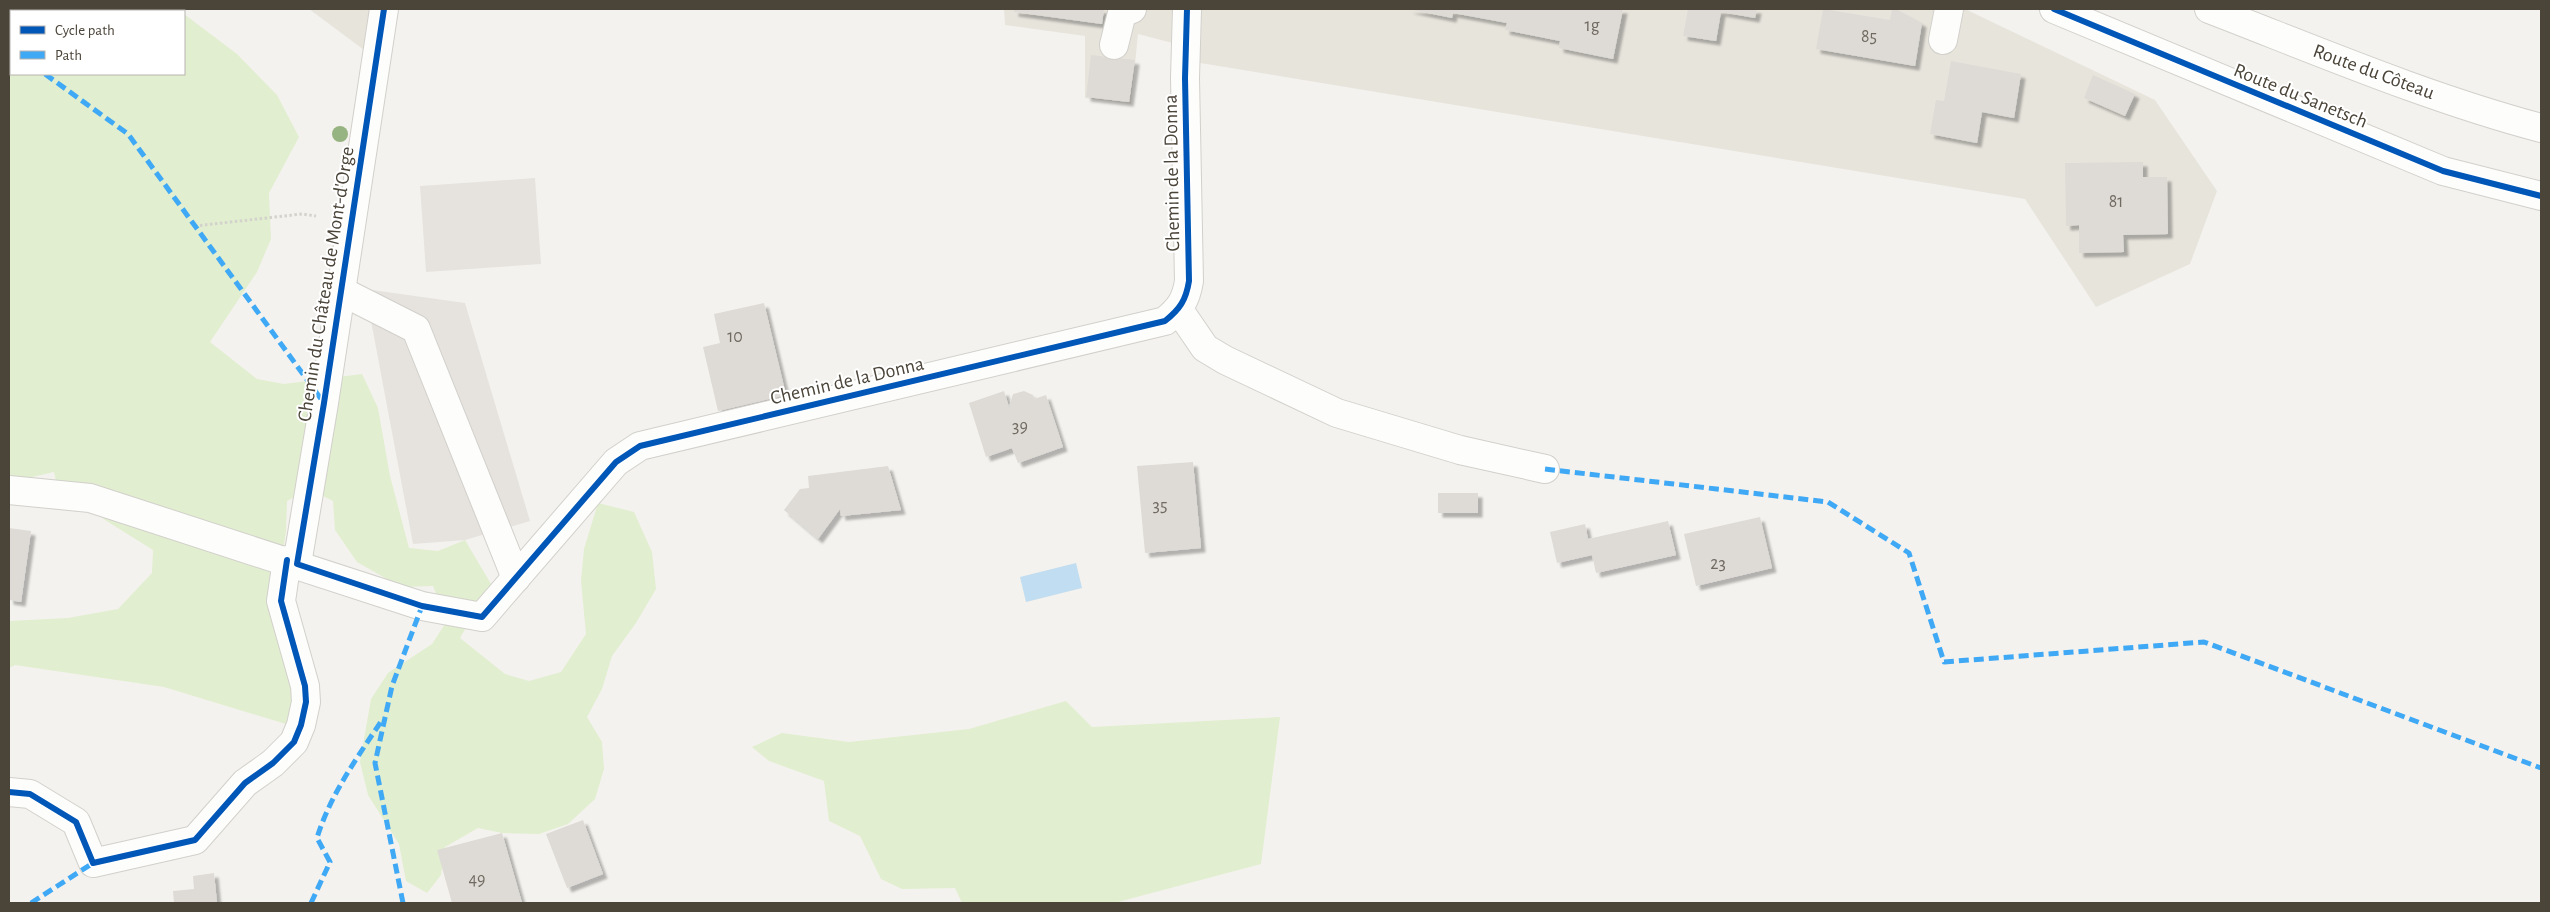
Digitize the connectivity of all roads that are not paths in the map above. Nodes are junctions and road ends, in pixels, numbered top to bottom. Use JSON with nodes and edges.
{"nodes":[{"id":1,"x":384,"y":9,"type":"edge"},
{"id":2,"x":1132,"y":9,"type":"edge"},
{"id":3,"x":1187,"y":9,"type":"edge"},
{"id":4,"x":1949,"y":9,"type":"edge"},
{"id":5,"x":2054,"y":9,"type":"edge"},
{"id":6,"x":2209,"y":9,"type":"edge"},
{"id":7,"x":1943,"y":40,"type":"dead end"},
{"id":8,"x":1114,"y":45,"type":"dead end"},
{"id":9,"x":2541,"y":128,"type":"edge"},
{"id":10,"x":2541,"y":196,"type":"edge"},
{"id":11,"x":341,"y":292,"type":"junction"},
{"id":12,"x":1179,"y":310,"type":"junction"},
{"id":13,"x":1545,"y":469,"type":"dead end"},
{"id":14,"x":9,"y":490,"type":"edge"},
{"id":15,"x":292,"y":562,"type":"junction"},
{"id":16,"x":516,"y":578,"type":"junction"},
{"id":17,"x":9,"y":792,"type":"edge"}],
"edges":[{"from":1,"to":11,"type":"street","name":"Chemin du Château de Mont-d'Orge"},
{"from":2,"to":8,"type":"street"},
{"from":3,"to":12,"type":"street","name":"Chemin de la Donna"},
{"from":4,"to":7,"type":"street"},
{"from":5,"to":10,"type":"street","name":"Route du Sanetsch"},
{"from":6,"to":9,"type":"street","name":"Route du Côteau"},
{"from":11,"to":15,"type":"street","name":"Chemin du Château de Mont-d'Orge"},
{"from":11,"to":16,"type":"street"},
{"from":12,"to":13,"type":"street"},
{"from":12,"to":16,"type":"street","name":"Chemin de la Donna"},
{"from":14,"to":15,"type":"street"},
{"from":15,"to":16,"type":"street","name":"Chemin de la Donna"},
{"from":15,"to":17,"type":"street","name":"Chemin du Château de Mont-d'Orge"}]}
